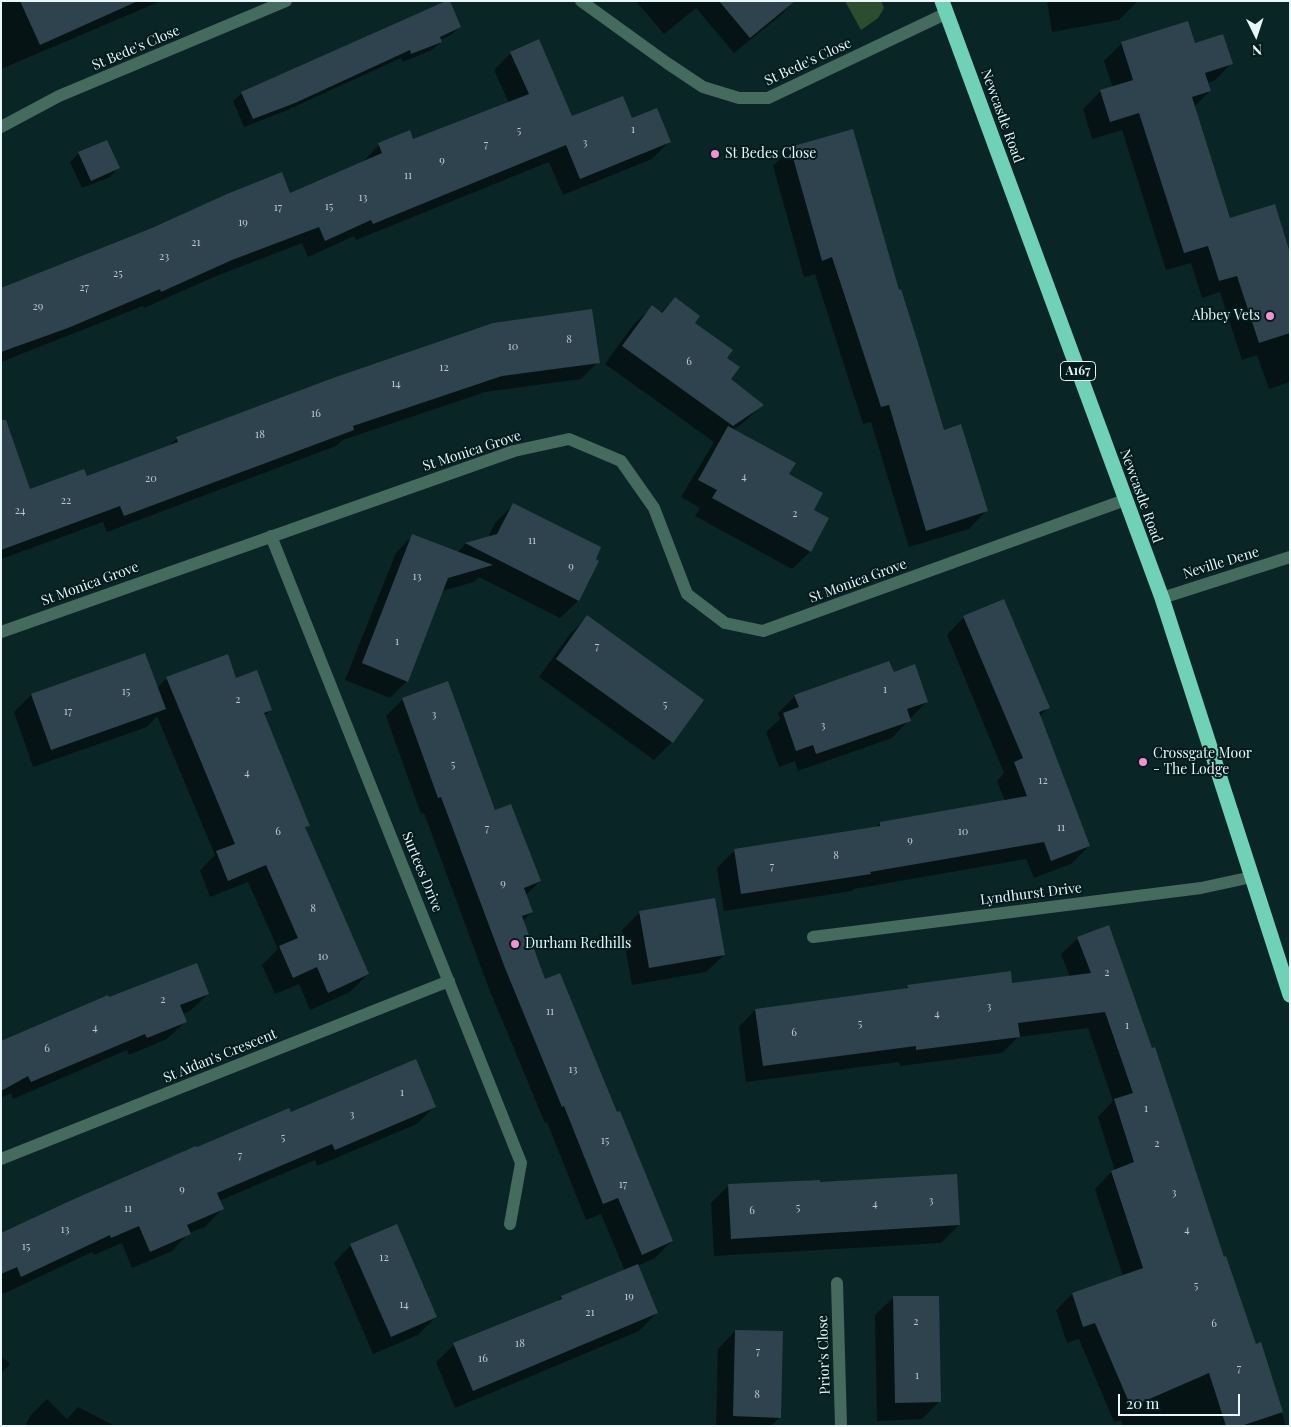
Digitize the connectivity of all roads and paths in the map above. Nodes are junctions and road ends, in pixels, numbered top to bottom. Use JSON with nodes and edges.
{"nodes":[{"id":1,"x":286,"y":1,"type":"edge"},
{"id":2,"x":581,"y":1,"type":"edge"},
{"id":3,"x":944,"y":7,"type":"edge"},
{"id":4,"x":1,"y":127,"type":"edge"},
{"id":5,"x":1125,"y":500,"type":"junction"},
{"id":6,"x":271,"y":536,"type":"junction"},
{"id":7,"x":1290,"y":557,"type":"edge"},
{"id":8,"x":1162,"y":598,"type":"junction"},
{"id":9,"x":1,"y":632,"type":"edge"},
{"id":10,"x":1252,"y":877,"type":"junction"},
{"id":11,"x":813,"y":937,"type":"dead end"},
{"id":12,"x":449,"y":981,"type":"junction"},
{"id":13,"x":1290,"y":996,"type":"edge"},
{"id":14,"x":1,"y":1159,"type":"edge"},
{"id":15,"x":510,"y":1224,"type":"dead end"},
{"id":16,"x":837,"y":1283,"type":"dead end"},
{"id":17,"x":841,"y":1426,"type":"edge"}],
"edges":[{"from":1,"to":4,"type":"street","name":"St Bede's Close"},
{"from":2,"to":3,"type":"street","name":"St Bede's Close"},
{"from":3,"to":5,"type":"highway","name":"Newcastle Road","number":"A167"},
{"from":5,"to":6,"type":"street","name":"St Monica Grove"},
{"from":5,"to":8,"type":"highway","name":"Newcastle Road","number":"A167"},
{"from":6,"to":9,"type":"street","name":"St Monica Grove"},
{"from":6,"to":12,"type":"street","name":"Surtees Drive"},
{"from":7,"to":8,"type":"street","name":"Neville Dene"},
{"from":8,"to":10,"type":"highway","name":"Newcastle Road","number":"A167"},
{"from":10,"to":11,"type":"street","name":"Lyndhurst Drive"},
{"from":10,"to":13,"type":"highway","name":"Newcastle Road","number":"A167"},
{"from":12,"to":14,"type":"street","name":"St Aidan's Crescent"},
{"from":12,"to":15,"type":"street","name":"Surtees Drive"},
{"from":16,"to":17,"type":"street","name":"Prior's Close"}]}
